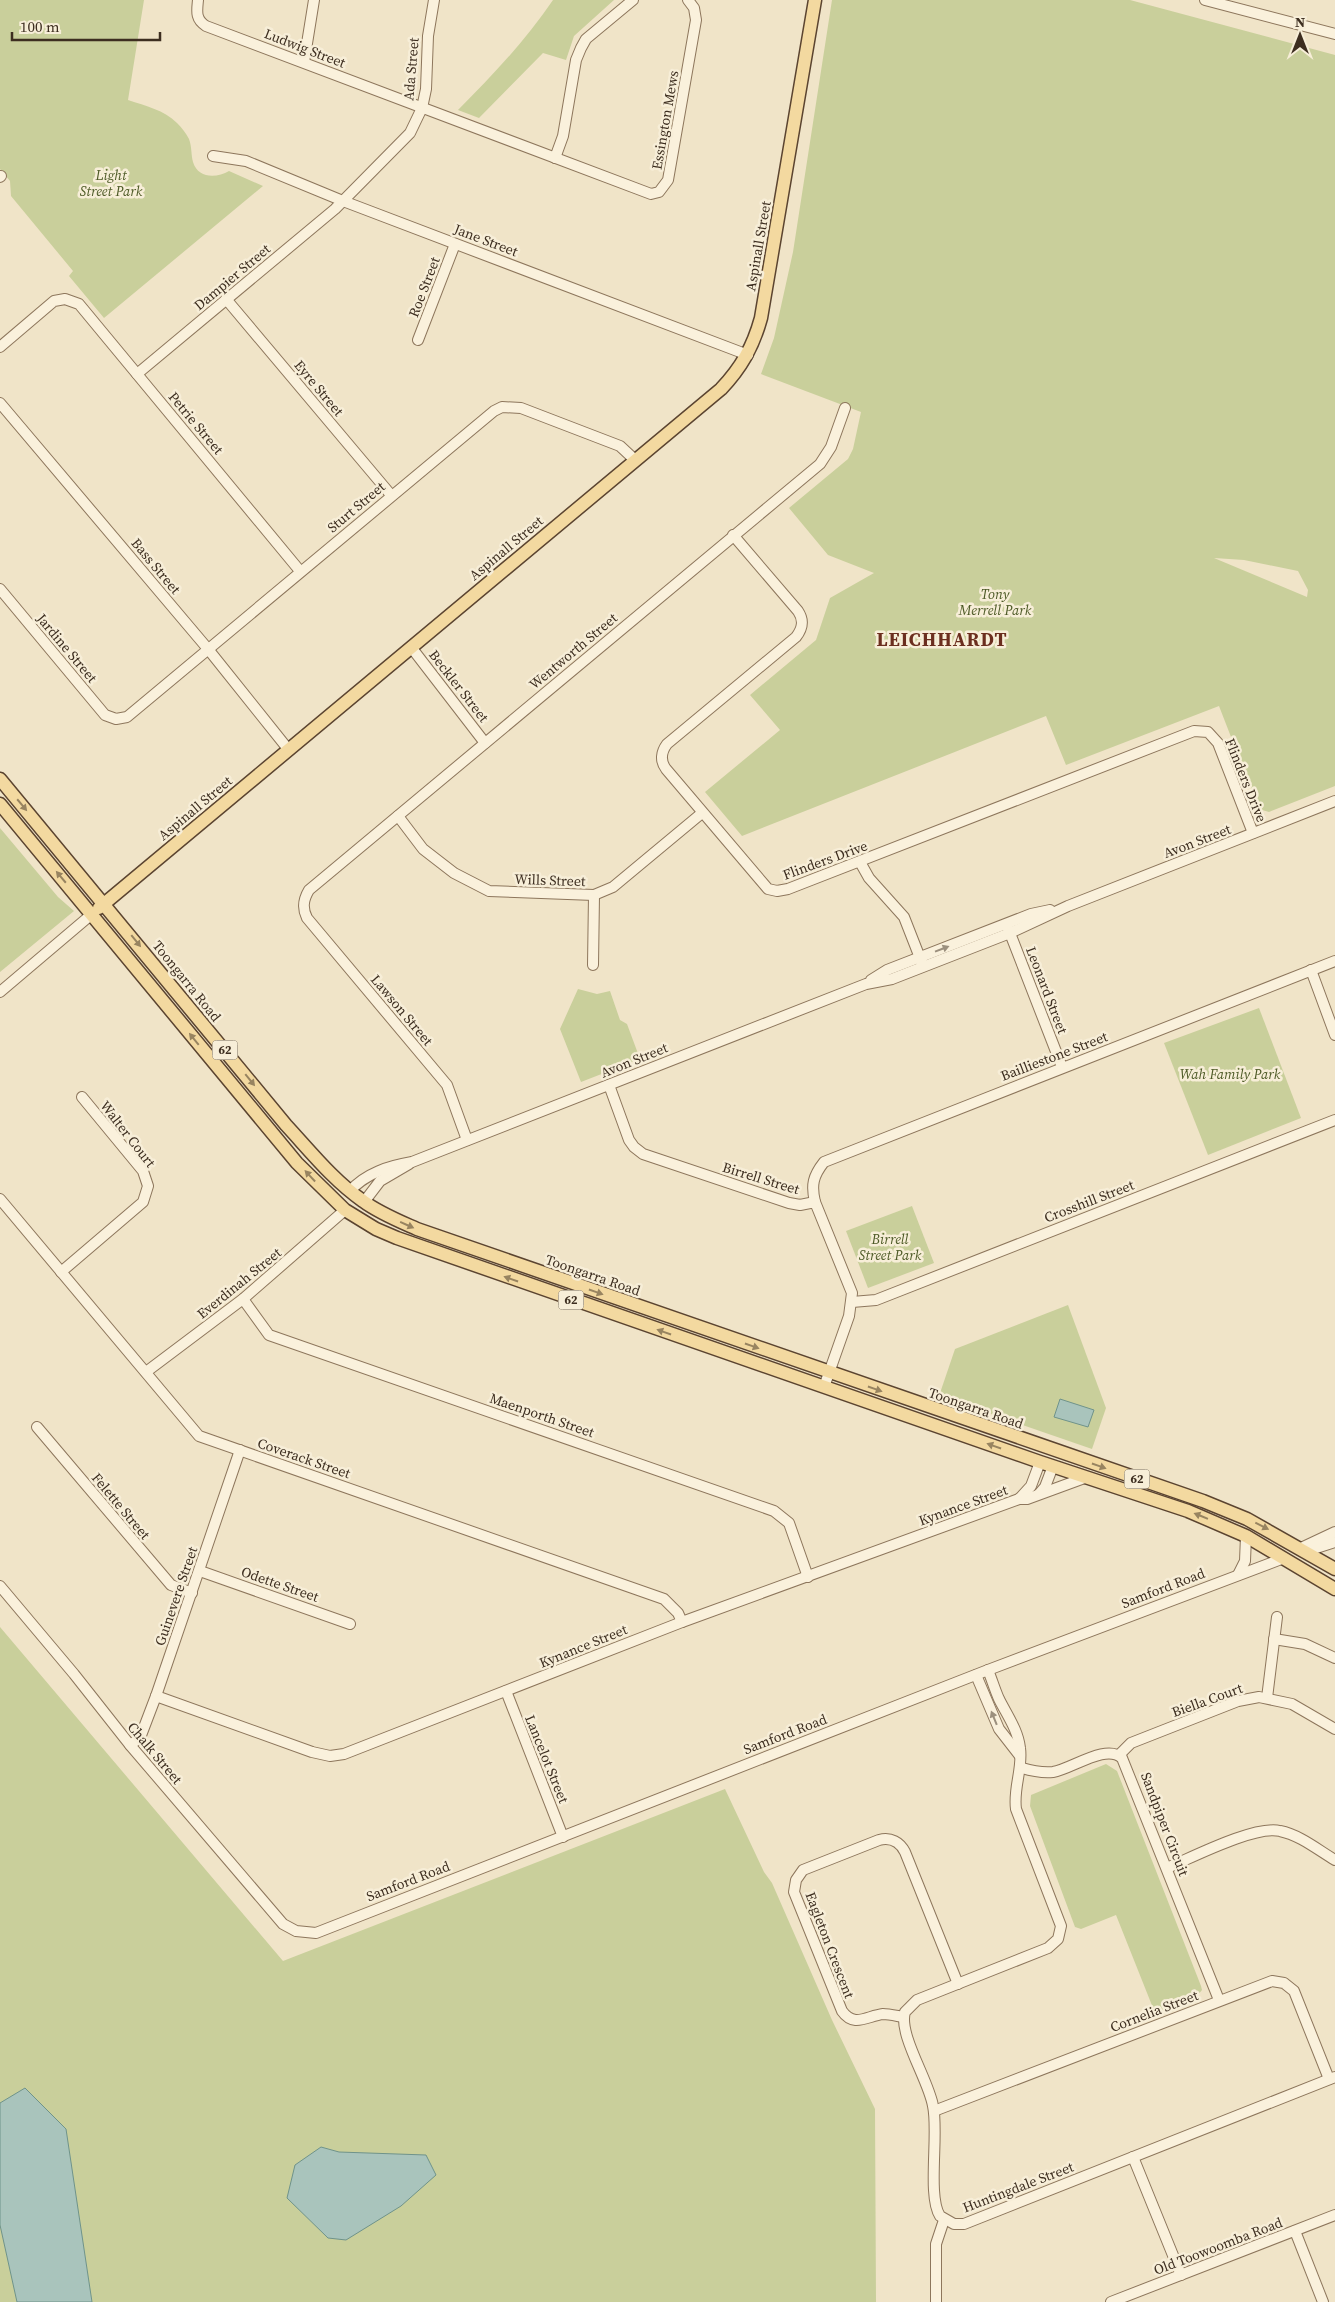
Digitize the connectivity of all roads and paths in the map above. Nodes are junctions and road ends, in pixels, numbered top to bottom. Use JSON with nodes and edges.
{"nodes":[{"id":1,"x":198,"y":0,"type":"edge"},
{"id":2,"x":314,"y":0,"type":"edge"},
{"id":3,"x":434,"y":0,"type":"edge"},
{"id":4,"x":633,"y":0,"type":"edge"},
{"id":5,"x":688,"y":0,"type":"edge"},
{"id":6,"x":815,"y":0,"type":"edge"},
{"id":7,"x":1205,"y":0,"type":"edge"},
{"id":8,"x":1335,"y":34,"type":"edge"},
{"id":9,"x":304,"y":62,"type":"junction"},
{"id":10,"x":422,"y":108,"type":"junction"},
{"id":11,"x":213,"y":156,"type":"dead end"},
{"id":12,"x":555,"y":158,"type":"junction"},
{"id":13,"x":343,"y":201,"type":"junction"},
{"id":14,"x":455,"y":244,"type":"junction"},
{"id":15,"x":226,"y":300,"type":"junction"},
{"id":16,"x":418,"y":340,"type":"dead end"},
{"id":17,"x":0,"y":347,"type":"edge"},
{"id":18,"x":748,"y":355,"type":"junction"},
{"id":19,"x":137,"y":374,"type":"junction"},
{"id":20,"x":0,"y":403,"type":"edge"},
{"id":21,"x":845,"y":408,"type":"dead end"},
{"id":22,"x":635,"y":460,"type":"junction"},
{"id":23,"x":391,"y":495,"type":"junction"},
{"id":24,"x":733,"y":535,"type":"junction"},
{"id":25,"x":300,"y":571,"type":"junction"},
{"id":26,"x":0,"y":589,"type":"edge"},
{"id":27,"x":411,"y":647,"type":"junction"},
{"id":28,"x":208,"y":649,"type":"junction"},
{"id":29,"x":116,"y":719,"type":"joint"},
{"id":30,"x":485,"y":743,"type":"junction"},
{"id":31,"x":288,"y":749,"type":"junction"},
{"id":32,"x":0,"y":779,"type":"edge"},
{"id":33,"x":1335,"y":801,"type":"edge"},
{"id":34,"x":0,"y":804,"type":"edge"},
{"id":35,"x":702,"y":813,"type":"junction"},
{"id":36,"x":398,"y":816,"type":"junction"},
{"id":37,"x":1253,"y":834,"type":"junction"},
{"id":38,"x":860,"y":862,"type":"junction"},
{"id":39,"x":594,"y":896,"type":"junction"},
{"id":40,"x":105,"y":903,"type":"junction"},
{"id":41,"x":303,"y":905,"type":"joint"},
{"id":42,"x":92,"y":914,"type":"junction"},
{"id":43,"x":1008,"y":929,"type":"junction"},
{"id":44,"x":1335,"y":961,"type":"edge"},
{"id":45,"x":921,"y":962,"type":"junction"},
{"id":46,"x":594,"y":965,"type":"dead end"},
{"id":47,"x":1311,"y":970,"type":"junction"},
{"id":48,"x":0,"y":992,"type":"edge"},
{"id":49,"x":1335,"y":1034,"type":"edge"},
{"id":50,"x":1062,"y":1067,"type":"junction"},
{"id":51,"x":609,"y":1085,"type":"junction"},
{"id":52,"x":82,"y":1097,"type":"dead end"},
{"id":53,"x":1335,"y":1120,"type":"edge"},
{"id":54,"x":467,"y":1140,"type":"junction"},
{"id":55,"x":412,"y":1162,"type":"junction"},
{"id":56,"x":350,"y":1191,"type":"junction"},
{"id":57,"x":0,"y":1199,"type":"edge"},
{"id":58,"x":364,"y":1202,"type":"junction"},
{"id":59,"x":815,"y":1202,"type":"junction"},
{"id":60,"x":345,"y":1210,"type":"junction"},
{"id":61,"x":61,"y":1272,"type":"junction"},
{"id":62,"x":243,"y":1299,"type":"junction"},
{"id":63,"x":852,"y":1302,"type":"junction"},
{"id":64,"x":146,"y":1372,"type":"junction"},
{"id":65,"x":829,"y":1373,"type":"junction"},
{"id":66,"x":824,"y":1387,"type":"junction"},
{"id":67,"x":37,"y":1427,"type":"dead end"},
{"id":68,"x":240,"y":1450,"type":"junction"},
{"id":69,"x":1053,"y":1450,"type":"junction"},
{"id":70,"x":1040,"y":1462,"type":"junction"},
{"id":71,"x":1053,"y":1466,"type":"junction"},
{"id":72,"x":1088,"y":1477,"type":"junction"},
{"id":73,"x":1039,"y":1495,"type":"junction"},
{"id":74,"x":1019,"y":1499,"type":"junction"},
{"id":75,"x":1335,"y":1532,"type":"edge"},
{"id":76,"x":1246,"y":1536,"type":"junction"},
{"id":77,"x":1335,"y":1542,"type":"edge"},
{"id":78,"x":1304,"y":1550,"type":"junction"},
{"id":79,"x":1284,"y":1558,"type":"junction"},
{"id":80,"x":1335,"y":1569,"type":"edge"},
{"id":81,"x":200,"y":1571,"type":"junction"},
{"id":82,"x":1238,"y":1575,"type":"junction"},
{"id":83,"x":808,"y":1577,"type":"junction"},
{"id":84,"x":0,"y":1586,"type":"edge"},
{"id":85,"x":1335,"y":1589,"type":"edge"},
{"id":86,"x":192,"y":1593,"type":"junction"},
{"id":87,"x":1277,"y":1617,"type":"dead end"},
{"id":88,"x":682,"y":1622,"type":"junction"},
{"id":89,"x":350,"y":1624,"type":"dead end"},
{"id":90,"x":1274,"y":1639,"type":"junction"},
{"id":91,"x":1335,"y":1658,"type":"edge"},
{"id":92,"x":988,"y":1670,"type":"junction"},
{"id":93,"x":976,"y":1675,"type":"junction"},
{"id":94,"x":506,"y":1691,"type":"junction"},
{"id":95,"x":156,"y":1696,"type":"junction"},
{"id":96,"x":1267,"y":1698,"type":"junction"},
{"id":97,"x":1335,"y":1729,"type":"edge"},
{"id":98,"x":130,"y":1745,"type":"junction"},
{"id":99,"x":1119,"y":1755,"type":"junction"},
{"id":100,"x":1021,"y":1757,"type":"junction"},
{"id":101,"x":1022,"y":1768,"type":"junction"},
{"id":102,"x":563,"y":1837,"type":"junction"},
{"id":103,"x":1335,"y":1860,"type":"edge"},
{"id":104,"x":1167,"y":1868,"type":"junction"},
{"id":105,"x":296,"y":1931,"type":"joint"},
{"id":106,"x":958,"y":1984,"type":"junction"},
{"id":107,"x":1219,"y":2000,"type":"junction"},
{"id":108,"x":903,"y":2017,"type":"junction"},
{"id":109,"x":1332,"y":2078,"type":"edge"},
{"id":110,"x":934,"y":2111,"type":"junction"},
{"id":111,"x":1133,"y":2157,"type":"junction"},
{"id":112,"x":1335,"y":2215,"type":"edge"},
{"id":113,"x":944,"y":2220,"type":"junction"},
{"id":114,"x":1295,"y":2231,"type":"junction"},
{"id":115,"x":1181,"y":2275,"type":"junction"},
{"id":116,"x":936,"y":2302,"type":"edge"},
{"id":117,"x":1111,"y":2302,"type":"edge"},
{"id":118,"x":1322,"y":2302,"type":"edge"}],
"edges":[{"from":1,"to":9,"type":"street","name":"Ludwig Street"},
{"from":2,"to":9,"type":"street"},
{"from":3,"to":10,"type":"street","name":"Ada Street"},
{"from":4,"to":12,"type":"street"},
{"from":5,"to":12,"type":"street","name":"Essington Mews"},
{"from":6,"to":18,"type":"main road","name":"Aspinall Street"},
{"from":7,"to":8,"type":"street"},
{"from":9,"to":10,"type":"street","name":"Ludwig Street"},
{"from":10,"to":12,"type":"street","name":"Essington Mews"},
{"from":10,"to":13,"type":"street","name":"Ada Street"},
{"from":11,"to":13,"type":"street","name":"Jane Street"},
{"from":13,"to":14,"type":"street","name":"Jane Street"},
{"from":13,"to":15,"type":"street","name":"Dampier Street"},
{"from":14,"to":16,"type":"street","name":"Roe Street"},
{"from":14,"to":18,"type":"street","name":"Jane Street"},
{"from":15,"to":19,"type":"street","name":"Dampier Street"},
{"from":15,"to":23,"type":"street","name":"Eyre Street"},
{"from":17,"to":19,"type":"street","name":"Petrie Street"},
{"from":18,"to":22,"type":"main road","name":"Aspinall Street"},
{"from":19,"to":25,"type":"street","name":"Petrie Street"},
{"from":20,"to":28,"type":"street","name":"Bass Street"},
{"from":21,"to":24,"type":"street","name":"Wentworth Street"},
{"from":22,"to":23,"type":"street","name":"Sturt Street"},
{"from":22,"to":27,"type":"main road","name":"Aspinall Street"},
{"from":23,"to":25,"type":"street","name":"Sturt Street"},
{"from":24,"to":30,"type":"street","name":"Wentworth Street"},
{"from":24,"to":35,"type":"street","name":"Flinders Drive"},
{"from":25,"to":28,"type":"street","name":"Sturt Street"},
{"from":26,"to":29,"type":"street","name":"Jardine Street"},
{"from":27,"to":30,"type":"street","name":"Beckler Street"},
{"from":27,"to":31,"type":"main road","name":"Aspinall Street"},
{"from":28,"to":29,"type":"street","name":"Sturt Street"},
{"from":28,"to":31,"type":"street","name":"Bass Street"},
{"from":30,"to":36,"type":"street","name":"Wentworth Street"},
{"from":31,"to":40,"type":"main road","name":"Aspinall Street"},
{"from":32,"to":40,"type":"main road","name":"Toongarra Road","number":"62","one_way":true},
{"from":33,"to":37,"type":"street","name":"Avon Street"},
{"from":42,"to":34,"type":"main road","number":"62","one_way":true},
{"from":35,"to":38,"type":"street","name":"Flinders Drive"},
{"from":35,"to":39,"type":"street","name":"Wills Street"},
{"from":36,"to":39,"type":"street","name":"Wills Street"},
{"from":36,"to":41,"type":"street","name":"Wentworth Street"},
{"from":37,"to":38,"type":"street","name":"Flinders Drive"},
{"from":37,"to":43,"type":"street","name":"Avon Street"},
{"from":38,"to":45,"type":"street"},
{"from":39,"to":46,"type":"street"},
{"from":40,"to":42,"type":"main road","name":"Aspinall Street"},
{"from":40,"to":56,"type":"main road","name":"Toongarra Road","number":"62","one_way":true},
{"from":41,"to":54,"type":"street","name":"Lawson Street"},
{"from":42,"to":48,"type":"street","name":"Aspinall Street"},
{"from":60,"to":42,"type":"main road","number":"62","one_way":true},
{"from":43,"to":45,"type":"street","name":"Avon Street"},
{"from":43,"to":50,"type":"street","name":"Leonard Street"},
{"from":44,"to":47,"type":"street","name":"Bailliestone Street"},
{"from":45,"to":51,"type":"street","name":"Avon Street"},
{"from":47,"to":49,"type":"street"},
{"from":47,"to":50,"type":"street","name":"Bailliestone Street"},
{"from":50,"to":59,"type":"street","name":"Bailliestone Street"},
{"from":51,"to":54,"type":"street","name":"Avon Street"},
{"from":51,"to":59,"type":"street","name":"Birrell Street"},
{"from":52,"to":61,"type":"street","name":"Walter Court"},
{"from":53,"to":63,"type":"street","name":"Crosshill Street"},
{"from":54,"to":55,"type":"street","name":"Avon Street"},
{"from":55,"to":56,"type":"street","name":"Avon Street"},
{"from":55,"to":58,"type":"street","name":"Avon Street"},
{"from":56,"to":58,"type":"main road","name":"Toongarra Road","number":"62"},
{"from":56,"to":60,"type":"main road"},
{"from":57,"to":61,"type":"street","name":"Coverack Street"},
{"from":58,"to":60,"type":"main road"},
{"from":58,"to":65,"type":"main road","name":"Toongarra Road","number":"62","one_way":true},
{"from":59,"to":63,"type":"street","name":"Birrell Street"},
{"from":60,"to":62,"type":"street","name":"Everdinah Street"},
{"from":66,"to":60,"type":"main road","number":"62","one_way":true},
{"from":61,"to":64,"type":"street","name":"Coverack Street"},
{"from":62,"to":64,"type":"street","name":"Everdinah Street"},
{"from":62,"to":83,"type":"street","name":"Maenporth Street"},
{"from":63,"to":65,"type":"street"},
{"from":64,"to":68,"type":"street","name":"Coverack Street"},
{"from":65,"to":66,"type":"street"},
{"from":65,"to":69,"type":"main road","name":"Toongarra Road","number":"62","one_way":true},
{"from":70,"to":66,"type":"main road","number":"62","one_way":true},
{"from":67,"to":86,"type":"street","name":"Felette Street"},
{"from":68,"to":81,"type":"street","name":"Guinevere Street"},
{"from":68,"to":88,"type":"street","name":"Coverack Street"},
{"from":69,"to":70,"type":"main road"},
{"from":69,"to":71,"type":"main road"},
{"from":69,"to":78,"type":"main road","name":"Toongarra Road","number":"62","one_way":true},
{"from":70,"to":71,"type":"main road","number":"62"},
{"from":70,"to":74,"type":"street"},
{"from":71,"to":72,"type":"main road","number":"62"},
{"from":71,"to":73,"type":"street"},
{"from":72,"to":73,"type":"street","name":"Kynance Street"},
{"from":76,"to":72,"type":"main road","number":"62","one_way":true},
{"from":73,"to":74,"type":"street","name":"Kynance Street"},
{"from":74,"to":83,"type":"street","name":"Kynance Street"},
{"from":75,"to":78,"type":"street","name":"Samford Road"},
{"from":76,"to":79,"type":"main road","number":"62"},
{"from":76,"to":82,"type":"street"},
{"from":77,"to":78,"type":"street","name":"Samford Road"},
{"from":78,"to":79,"type":"main road","name":"Samford Road"},
{"from":78,"to":80,"type":"main road","name":"Toongarra Road","number":"62"},
{"from":79,"to":82,"type":"street","name":"Samford Road"},
{"from":79,"to":85,"type":"main road","number":"62"},
{"from":81,"to":86,"type":"street","name":"Guinevere Street"},
{"from":81,"to":89,"type":"street","name":"Odette Street"},
{"from":82,"to":92,"type":"street","name":"Samford Road"},
{"from":83,"to":88,"type":"street","name":"Kynance Street"},
{"from":84,"to":98,"type":"street","name":"Chalk Street"},
{"from":86,"to":95,"type":"street","name":"Guinevere Street"},
{"from":87,"to":90,"type":"street"},
{"from":88,"to":94,"type":"street","name":"Kynance Street"},
{"from":90,"to":91,"type":"street"},
{"from":90,"to":96,"type":"street"},
{"from":92,"to":93,"type":"street","name":"Samford Road"},
{"from":92,"to":100,"type":"street"},
{"from":100,"to":93,"type":"street","one_way":true},
{"from":93,"to":102,"type":"street","name":"Samford Road"},
{"from":94,"to":95,"type":"street","name":"Kynance Street"},
{"from":94,"to":102,"type":"street","name":"Lancelot Street"},
{"from":95,"to":98,"type":"street","name":"Guinevere Street"},
{"from":96,"to":97,"type":"street","name":"Biella Court"},
{"from":96,"to":99,"type":"street","name":"Biella Court"},
{"from":98,"to":105,"type":"street","name":"Chalk Street"},
{"from":99,"to":101,"type":"street"},
{"from":99,"to":104,"type":"street","name":"Sandpiper Circuit"},
{"from":100,"to":101,"type":"street"},
{"from":101,"to":106,"type":"street"},
{"from":102,"to":105,"type":"street","name":"Samford Road"},
{"from":103,"to":104,"type":"street"},
{"from":104,"to":107,"type":"street","name":"Sandpiper Circuit"},
{"from":106,"to":108,"type":"street"},
{"from":106,"to":108,"type":"street","name":"Eagleton Crescent"},
{"from":107,"to":109,"type":"street","name":"Cornelia Street"},
{"from":107,"to":110,"type":"street","name":"Cornelia Street"},
{"from":108,"to":110,"type":"street"},
{"from":109,"to":111,"type":"street","name":"Huntingdale Street"},
{"from":110,"to":113,"type":"street"},
{"from":111,"to":113,"type":"street","name":"Huntingdale Street"},
{"from":111,"to":115,"type":"street"},
{"from":112,"to":114,"type":"street","name":"Old Toowoomba Road"},
{"from":113,"to":116,"type":"street"},
{"from":114,"to":115,"type":"street","name":"Old Toowoomba Road"},
{"from":114,"to":118,"type":"street"},
{"from":115,"to":117,"type":"street","name":"Old Toowoomba Road"}]}
